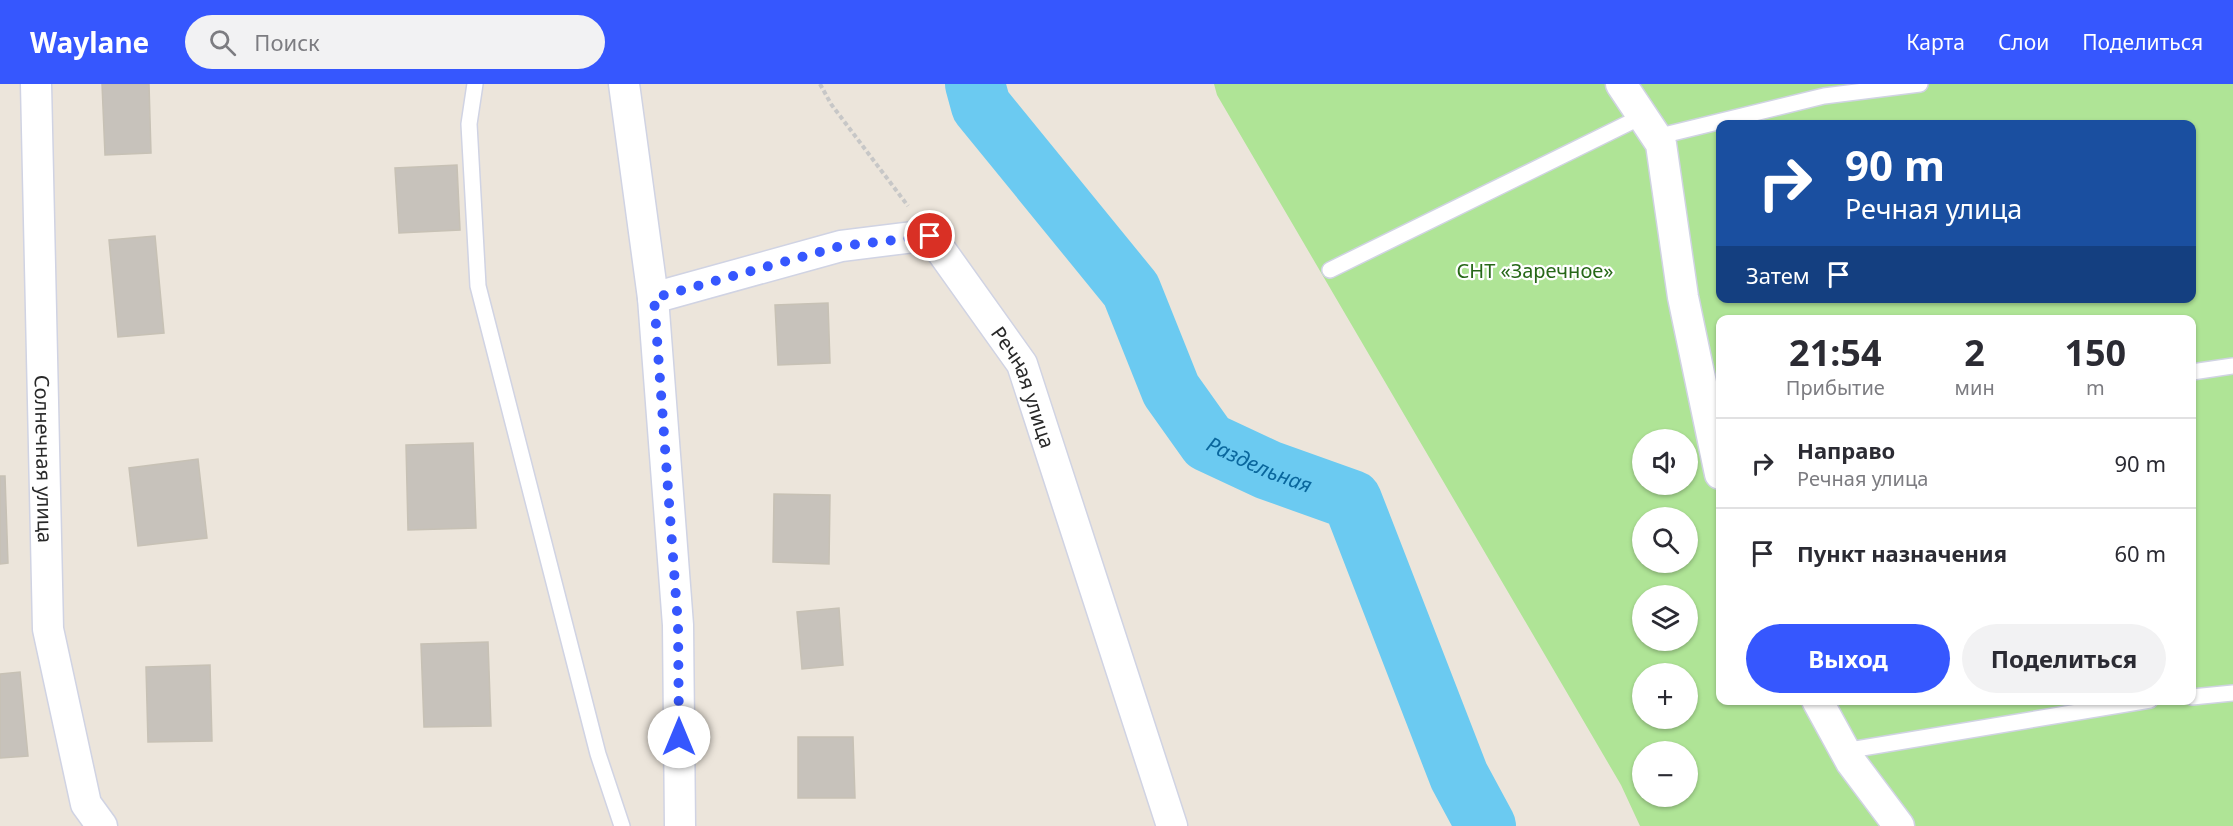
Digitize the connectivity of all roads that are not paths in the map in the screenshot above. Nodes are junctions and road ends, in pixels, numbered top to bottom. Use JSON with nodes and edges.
{"nodes":[{"id":1,"x":36,"y":84,"type":"edge"},
{"id":2,"x":475,"y":84,"type":"edge"},
{"id":3,"x":624,"y":84,"type":"edge"},
{"id":4,"x":1621,"y":84,"type":"edge"},
{"id":5,"x":1920,"y":84,"type":"edge"},
{"id":6,"x":1650,"y":127,"type":"junction"},
{"id":7,"x":1330,"y":270,"type":"dead end"},
{"id":8,"x":654,"y":298,"type":"junction"},
{"id":9,"x":2233,"y":366,"type":"edge"},
{"id":10,"x":2196,"y":371,"type":"edge"},
{"id":11,"x":1716,"y":435,"type":"edge"},
{"id":12,"x":2233,"y":693,"type":"edge"},
{"id":13,"x":2196,"y":697,"type":"edge"},
{"id":14,"x":1820,"y":705,"type":"edge"},
{"id":15,"x":2120,"y":705,"type":"edge"},
{"id":16,"x":1844,"y":751,"type":"junction"},
{"id":17,"x":102,"y":826,"type":"edge"},
{"id":18,"x":622,"y":826,"type":"edge"},
{"id":19,"x":680,"y":826,"type":"edge"},
{"id":20,"x":1172,"y":826,"type":"edge"},
{"id":21,"x":1899,"y":826,"type":"edge"}],
"edges":[{"from":1,"to":17,"type":"street","name":"Солнечная улица"},
{"from":2,"to":18,"type":"lane"},
{"from":3,"to":8,"type":"street"},
{"from":4,"to":6,"type":"street"},
{"from":5,"to":6,"type":"lane"},
{"from":6,"to":7,"type":"lane"},
{"from":6,"to":11,"type":"street"},
{"from":8,"to":19,"type":"street"},
{"from":8,"to":20,"type":"street","name":"Речная улица"},
{"from":9,"to":10,"type":"lane"},
{"from":12,"to":13,"type":"lane"},
{"from":14,"to":16,"type":"street"},
{"from":15,"to":16,"type":"lane"},
{"from":16,"to":21,"type":"street"}]}
